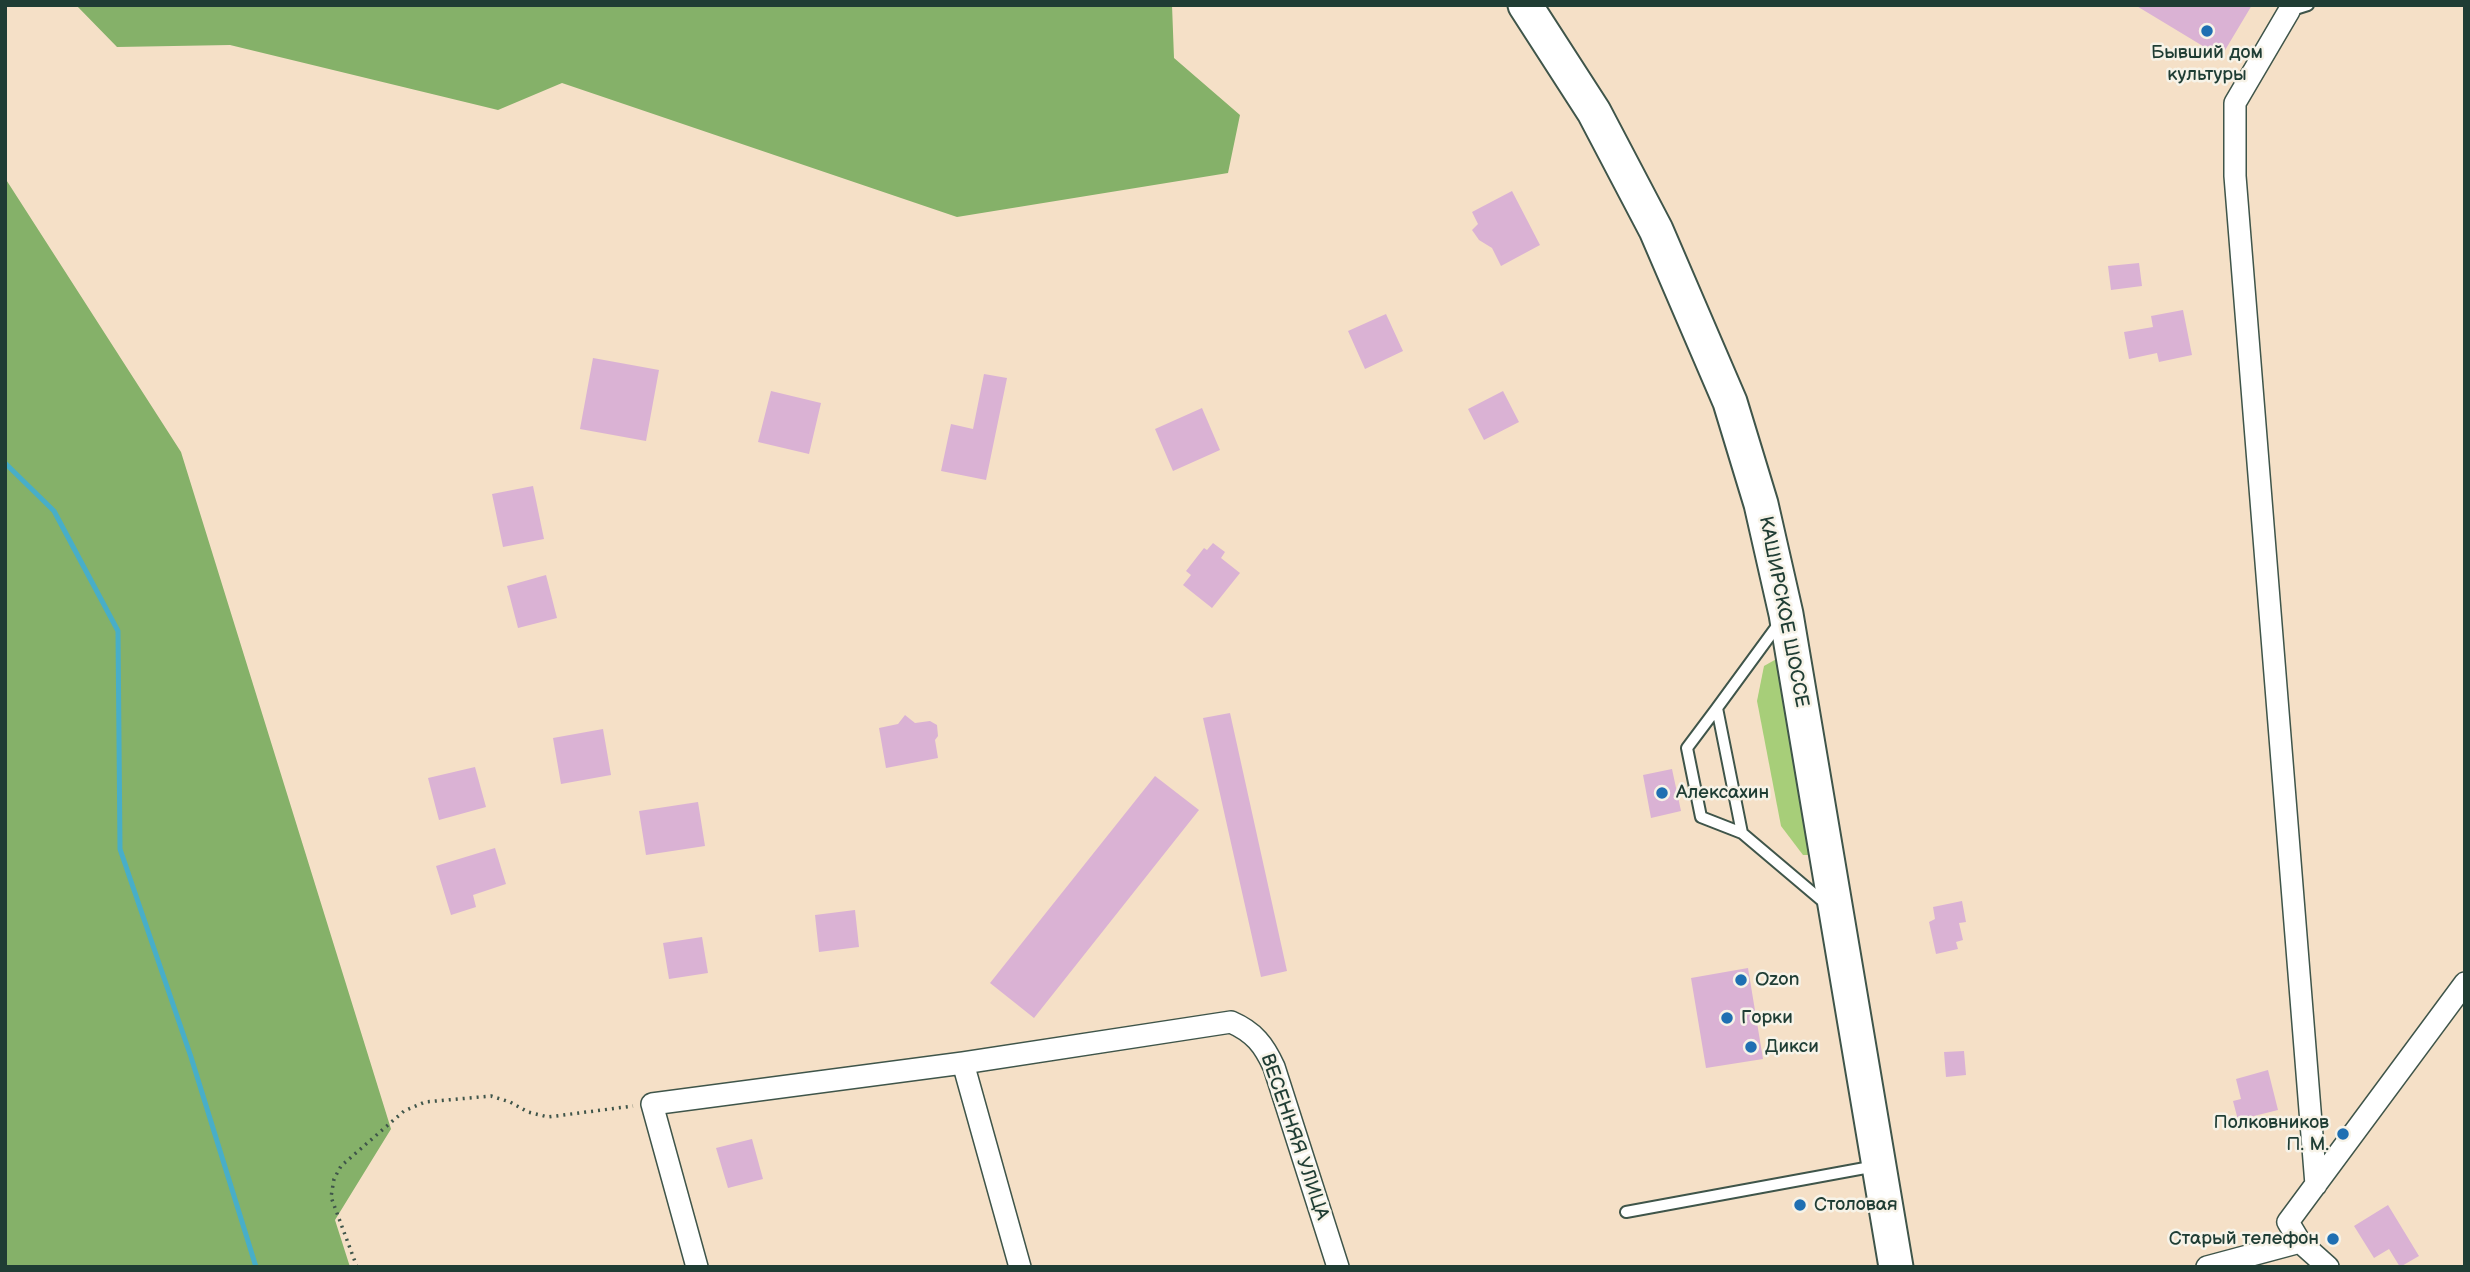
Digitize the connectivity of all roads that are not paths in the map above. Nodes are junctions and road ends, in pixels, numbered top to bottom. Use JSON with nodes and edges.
{"nodes":[{"id":1,"x":1525,"y":5,"type":"edge"},
{"id":2,"x":2296,"y":7,"type":"edge"},
{"id":3,"x":1786,"y":614,"type":"junction"},
{"id":4,"x":1717,"y":708,"type":"junction"},
{"id":5,"x":1742,"y":833,"type":"junction"},
{"id":6,"x":1837,"y":914,"type":"junction"},
{"id":7,"x":2465,"y":983,"type":"edge"},
{"id":8,"x":962,"y":1063,"type":"junction"},
{"id":9,"x":1879,"y":1165,"type":"junction"},
{"id":10,"x":2316,"y":1185,"type":"junction"},
{"id":11,"x":1626,"y":1212,"type":"dead end"},
{"id":12,"x":2300,"y":1242,"type":"junction"},
{"id":13,"x":697,"y":1267,"type":"edge"},
{"id":14,"x":1020,"y":1267,"type":"edge"},
{"id":15,"x":1338,"y":1267,"type":"edge"},
{"id":16,"x":1896,"y":1267,"type":"edge"},
{"id":17,"x":2207,"y":1267,"type":"edge"},
{"id":18,"x":2328,"y":1267,"type":"edge"}],
"edges":[{"from":1,"to":3,"type":"main road","name":"КАШИРСКОЕ ШОССЕ"},
{"from":2,"to":10,"type":"street"},
{"from":3,"to":4,"type":"lane"},
{"from":3,"to":6,"type":"main road","name":"КАШИРСКОЕ ШОССЕ"},
{"from":4,"to":5,"type":"lane"},
{"from":4,"to":5,"type":"lane"},
{"from":5,"to":6,"type":"lane"},
{"from":6,"to":9,"type":"main road","name":"КАШИРСКОЕ ШОССЕ"},
{"from":7,"to":10,"type":"street"},
{"from":8,"to":13,"type":"street"},
{"from":8,"to":14,"type":"street"},
{"from":8,"to":15,"type":"street","name":"ВЕСЕННЯЯ УЛИЦА"},
{"from":9,"to":11,"type":"lane"},
{"from":9,"to":16,"type":"main road","name":"КАШИРСКОЕ ШОССЕ"},
{"from":10,"to":12,"type":"street"},
{"from":12,"to":17,"type":"street"},
{"from":12,"to":18,"type":"street"}]}
